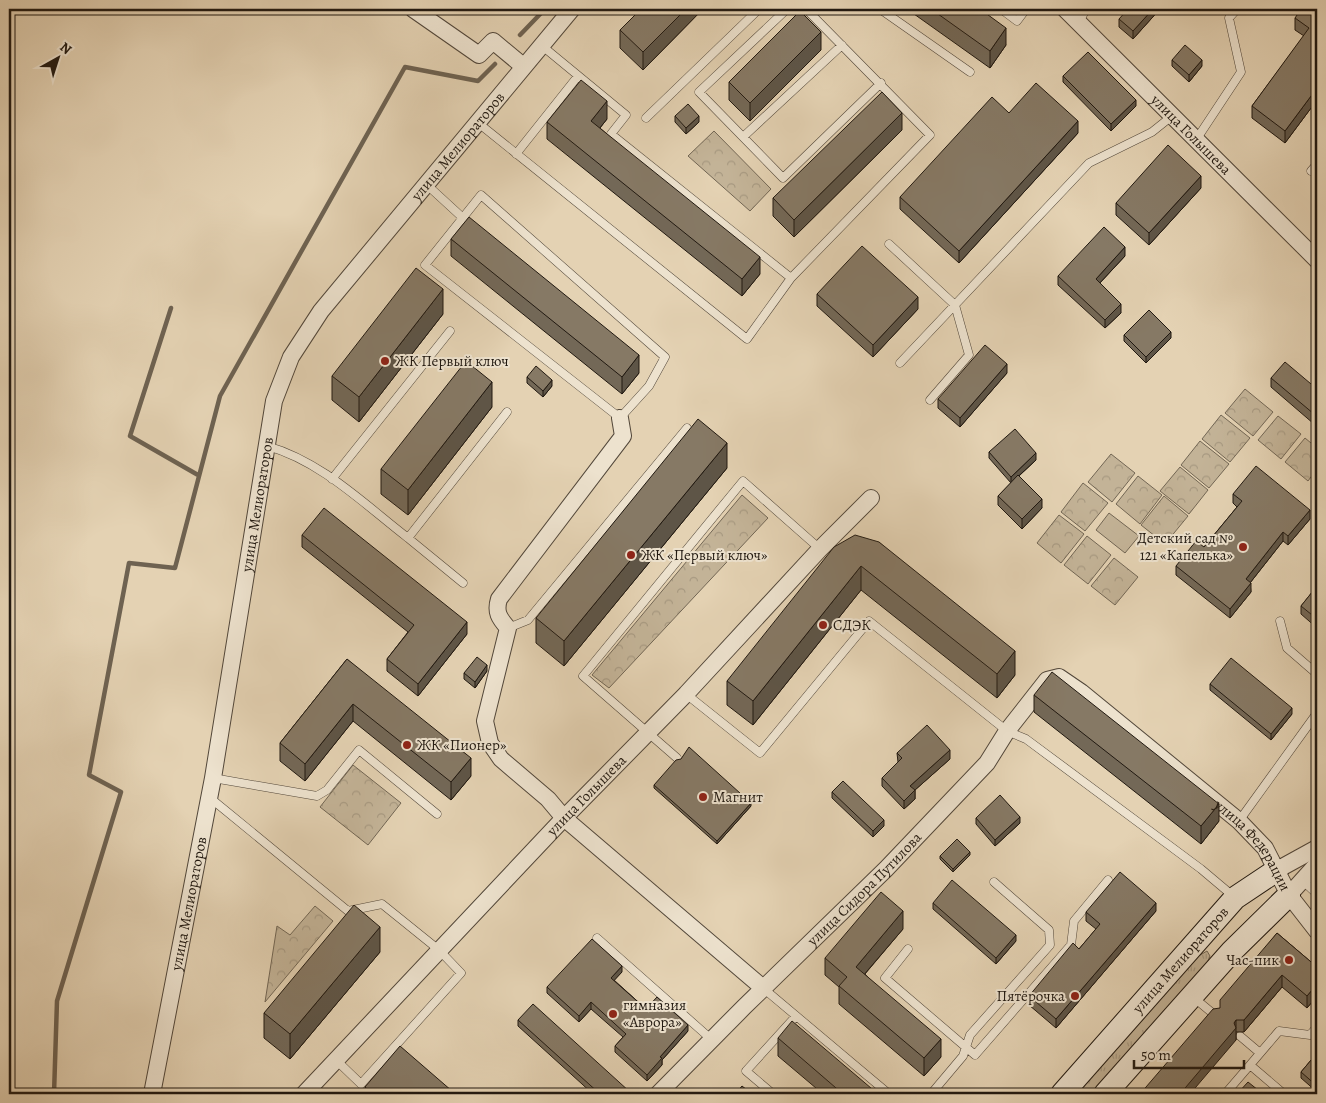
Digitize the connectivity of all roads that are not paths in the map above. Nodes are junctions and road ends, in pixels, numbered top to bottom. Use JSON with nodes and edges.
{"nodes":[{"id":1,"x":413,"y":9,"type":"edge"},
{"id":2,"x":572,"y":9,"type":"edge"},
{"id":3,"x":759,"y":9,"type":"edge"},
{"id":4,"x":787,"y":9,"type":"edge"},
{"id":5,"x":806,"y":9,"type":"edge"},
{"id":6,"x":880,"y":9,"type":"edge"},
{"id":7,"x":1001,"y":9,"type":"edge"},
{"id":8,"x":1026,"y":9,"type":"edge"},
{"id":9,"x":1065,"y":9,"type":"edge"},
{"id":10,"x":1237,"y":9,"type":"edge"},
{"id":11,"x":1082,"y":15,"type":"edge"},
{"id":12,"x":842,"y":44,"type":"junction"},
{"id":13,"x":542,"y":45,"type":"junction"},
{"id":14,"x":523,"y":66,"type":"junction"},
{"id":15,"x":970,"y":72,"type":"dead end"},
{"id":16,"x":578,"y":76,"type":"junction"},
{"id":17,"x":880,"y":83,"type":"junction"},
{"id":18,"x":1172,"y":116,"type":"junction"},
{"id":19,"x":646,"y":118,"type":"dead end"},
{"id":20,"x":477,"y":122,"type":"junction"},
{"id":21,"x":743,"y":137,"type":"junction"},
{"id":22,"x":1196,"y":140,"type":"junction"},
{"id":23,"x":516,"y":154,"type":"junction"},
{"id":24,"x":1317,"y":164,"type":"edge"},
{"id":25,"x":1311,"y":171,"type":"dead end"},
{"id":26,"x":426,"y":184,"type":"junction"},
{"id":27,"x":463,"y":218,"type":"junction"},
{"id":28,"x":889,"y":244,"type":"dead end"},
{"id":29,"x":1317,"y":260,"type":"edge"},
{"id":30,"x":791,"y":278,"type":"junction"},
{"id":31,"x":955,"y":305,"type":"junction"},
{"id":32,"x":450,"y":331,"type":"dead end"},
{"id":33,"x":900,"y":364,"type":"dead end"},
{"id":34,"x":930,"y":400,"type":"dead end"},
{"id":35,"x":507,"y":412,"type":"dead end"},
{"id":36,"x":620,"y":418,"type":"junction"},
{"id":37,"x":687,"y":428,"type":"dead end"},
{"id":38,"x":267,"y":446,"type":"junction"},
{"id":39,"x":332,"y":479,"type":"junction"},
{"id":40,"x":870,"y":498,"type":"dead end"},
{"id":41,"x":408,"y":538,"type":"junction"},
{"id":42,"x":820,"y":549,"type":"junction"},
{"id":43,"x":464,"y":583,"type":"dead end"},
{"id":44,"x":1280,"y":622,"type":"dead end"},
{"id":45,"x":508,"y":628,"type":"junction"},
{"id":46,"x":1317,"y":674,"type":"edge"},
{"id":47,"x":1059,"y":677,"type":"joint"},
{"id":48,"x":686,"y":694,"type":"junction"},
{"id":49,"x":1317,"y":712,"type":"edge"},
{"id":50,"x":1007,"y":731,"type":"junction"},
{"id":51,"x":648,"y":732,"type":"junction"},
{"id":52,"x":677,"y":758,"type":"edge"},
{"id":53,"x":213,"y":778,"type":"junction"},
{"id":54,"x":209,"y":797,"type":"junction"},
{"id":55,"x":436,"y":814,"type":"dead end"},
{"id":56,"x":564,"y":818,"type":"junction"},
{"id":57,"x":1239,"y":821,"type":"junction"},
{"id":58,"x":1317,"y":848,"type":"edge"},
{"id":59,"x":1317,"y":864,"type":"edge"},
{"id":60,"x":1277,"y":870,"type":"junction"},
{"id":61,"x":1108,"y":880,"type":"dead end"},
{"id":62,"x":994,"y":882,"type":"dead end"},
{"id":63,"x":1296,"y":888,"type":"junction"},
{"id":64,"x":1317,"y":894,"type":"edge"},
{"id":65,"x":1235,"y":898,"type":"junction"},
{"id":66,"x":1317,"y":931,"type":"edge"},
{"id":67,"x":597,"y":938,"type":"dead end"},
{"id":68,"x":908,"y":949,"type":"dead end"},
{"id":69,"x":439,"y":950,"type":"junction"},
{"id":70,"x":763,"y":988,"type":"junction"},
{"id":71,"x":1192,"y":996,"type":"junction"},
{"id":72,"x":796,"y":1016,"type":"junction"},
{"id":73,"x":1216,"y":1016,"type":"edge"},
{"id":74,"x":1317,"y":1027,"type":"edge"},
{"id":75,"x":1240,"y":1036,"type":"edge"},
{"id":76,"x":711,"y":1040,"type":"junction"},
{"id":77,"x":966,"y":1047,"type":"junction"},
{"id":78,"x":1260,"y":1053,"type":"junction"},
{"id":79,"x":336,"y":1060,"type":"junction"},
{"id":80,"x":1250,"y":1065,"type":"junction"},
{"id":81,"x":152,"y":1094,"type":"edge"},
{"id":82,"x":304,"y":1094,"type":"edge"},
{"id":83,"x":658,"y":1094,"type":"edge"},
{"id":84,"x":773,"y":1094,"type":"edge"},
{"id":85,"x":889,"y":1094,"type":"edge"},
{"id":86,"x":931,"y":1094,"type":"edge"},
{"id":87,"x":1062,"y":1094,"type":"edge"},
{"id":88,"x":1105,"y":1094,"type":"edge"},
{"id":89,"x":1225,"y":1094,"type":"edge"},
{"id":90,"x":1284,"y":1094,"type":"edge"}],
"edges":[{"from":1,"to":14,"type":"street"},
{"from":2,"to":13,"type":"street","name":"улица Мелиораторов"},
{"from":3,"to":19,"type":"lane"},
{"from":4,"to":21,"type":"lane"},
{"from":5,"to":12,"type":"lane"},
{"from":6,"to":15,"type":"lane"},
{"from":7,"to":8,"type":"lane"},
{"from":9,"to":11,"type":"street","name":"улица Голышева"},
{"from":10,"to":22,"type":"lane"},
{"from":11,"to":18,"type":"street","name":"улица Голышева"},
{"from":12,"to":17,"type":"lane"},
{"from":12,"to":21,"type":"lane"},
{"from":13,"to":14,"type":"street","name":"улица Мелиораторов"},
{"from":13,"to":16,"type":"lane"},
{"from":14,"to":20,"type":"street","name":"улица Мелиораторов"},
{"from":16,"to":23,"type":"lane"},
{"from":16,"to":30,"type":"lane"},
{"from":17,"to":21,"type":"lane"},
{"from":17,"to":30,"type":"lane"},
{"from":18,"to":22,"type":"street","name":"улица Голышева"},
{"from":18,"to":31,"type":"lane"},
{"from":20,"to":23,"type":"lane"},
{"from":20,"to":26,"type":"street","name":"улица Мелиораторов"},
{"from":22,"to":29,"type":"street","name":"улица Голышева"},
{"from":23,"to":30,"type":"lane"},
{"from":24,"to":25,"type":"lane"},
{"from":26,"to":27,"type":"lane"},
{"from":26,"to":38,"type":"street","name":"улица Мелиораторов"},
{"from":27,"to":36,"type":"lane"},
{"from":27,"to":36,"type":"lane"},
{"from":28,"to":31,"type":"lane"},
{"from":31,"to":33,"type":"lane"},
{"from":31,"to":34,"type":"lane"},
{"from":32,"to":39,"type":"lane"},
{"from":35,"to":41,"type":"lane"},
{"from":36,"to":45,"type":"street"},
{"from":37,"to":45,"type":"lane"},
{"from":38,"to":39,"type":"lane"},
{"from":38,"to":53,"type":"street","name":"улица Мелиораторов"},
{"from":39,"to":41,"type":"lane"},
{"from":40,"to":42,"type":"street","name":"улица Голышева"},
{"from":41,"to":43,"type":"lane"},
{"from":42,"to":48,"type":"street","name":"улица Голышева"},
{"from":42,"to":51,"type":"lane"},
{"from":44,"to":46,"type":"lane"},
{"from":45,"to":56,"type":"street"},
{"from":47,"to":50,"type":"street","name":"улица Сидора Путилова"},
{"from":47,"to":57,"type":"street","name":"улица Федерации"},
{"from":48,"to":50,"type":"lane"},
{"from":48,"to":51,"type":"street","name":"улица Голышева"},
{"from":49,"to":57,"type":"lane"},
{"from":50,"to":65,"type":"lane"},
{"from":50,"to":70,"type":"street","name":"улица Сидора Путилова"},
{"from":51,"to":52,"type":"lane"},
{"from":51,"to":56,"type":"street","name":"улица Голышева"},
{"from":53,"to":54,"type":"street","name":"улица Мелиораторов"},
{"from":53,"to":55,"type":"lane"},
{"from":54,"to":69,"type":"lane"},
{"from":54,"to":81,"type":"street","name":"улица Мелиораторов"},
{"from":56,"to":69,"type":"street","name":"улица Голышева"},
{"from":56,"to":70,"type":"street"},
{"from":57,"to":60,"type":"street","name":"улица Федерации"},
{"from":58,"to":60,"type":"street","name":"улица Мелиораторов"},
{"from":59,"to":63,"type":"street","name":"улица Мелиораторов"},
{"from":60,"to":63,"type":"street","name":"улица Федерации"},
{"from":60,"to":65,"type":"street","name":"улица Мелиораторов"},
{"from":61,"to":77,"type":"lane"},
{"from":62,"to":77,"type":"lane"},
{"from":63,"to":64,"type":"lane"},
{"from":63,"to":66,"type":"street","name":"улица Федерации"},
{"from":63,"to":71,"type":"street","name":"улица Мелиораторов"},
{"from":65,"to":87,"type":"street","name":"улица Мелиораторов"},
{"from":67,"to":76,"type":"lane"},
{"from":68,"to":77,"type":"lane"},
{"from":69,"to":79,"type":"street","name":"улица Голышева"},
{"from":69,"to":79,"type":"lane"},
{"from":70,"to":72,"type":"lane"},
{"from":70,"to":76,"type":"street","name":"улица Сидора Путилова"},
{"from":71,"to":73,"type":"lane"},
{"from":71,"to":88,"type":"street","name":"улица Мелиораторов"},
{"from":72,"to":84,"type":"lane"},
{"from":72,"to":85,"type":"lane"},
{"from":74,"to":78,"type":"lane"},
{"from":75,"to":78,"type":"lane"},
{"from":76,"to":83,"type":"street","name":"улица Сидора Путилова"},
{"from":77,"to":86,"type":"lane"},
{"from":78,"to":80,"type":"lane"},
{"from":79,"to":82,"type":"street","name":"улица Голышева"},
{"from":80,"to":89,"type":"lane"},
{"from":80,"to":90,"type":"lane"}]}
